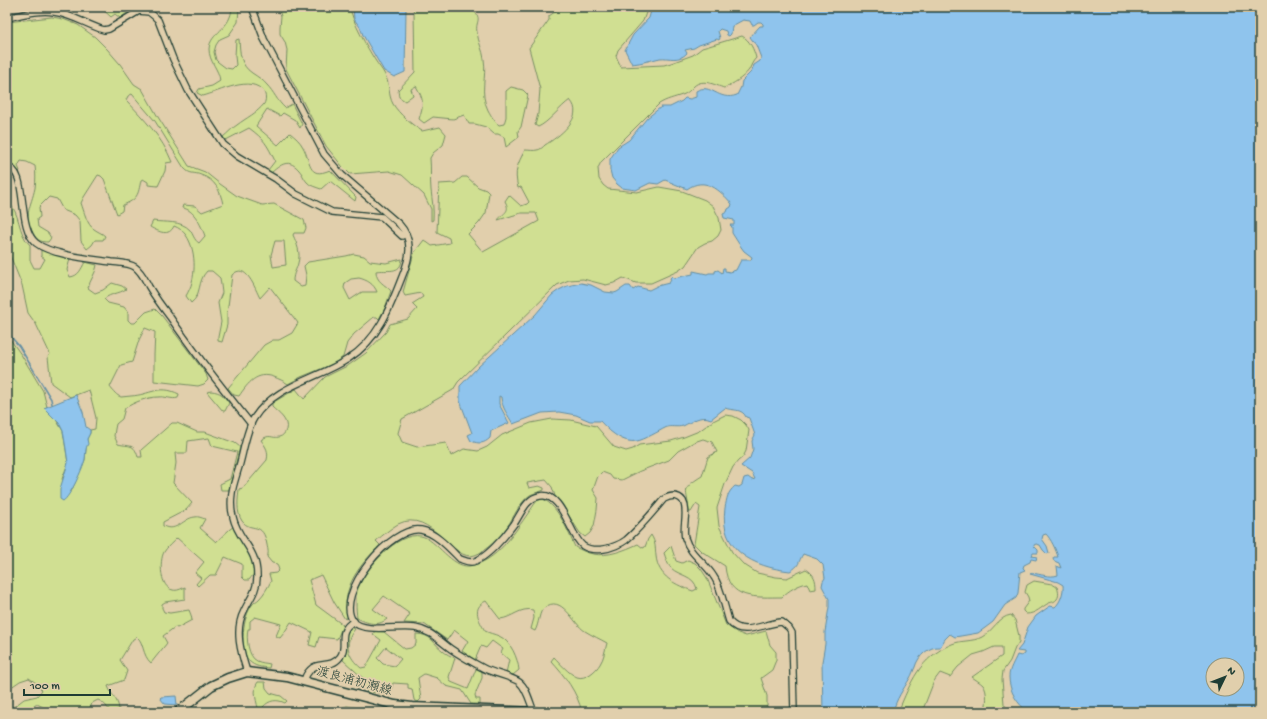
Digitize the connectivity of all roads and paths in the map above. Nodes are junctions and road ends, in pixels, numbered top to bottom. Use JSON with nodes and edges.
{"nodes":[{"id":1,"x":252,"y":7,"type":"edge"},
{"id":2,"x":7,"y":18,"type":"edge"},
{"id":3,"x":7,"y":167,"type":"edge"},
{"id":4,"x":406,"y":234,"type":"junction"},
{"id":5,"x":251,"y":424,"type":"junction"},
{"id":6,"x":354,"y":621,"type":"junction"},
{"id":7,"x":247,"y":672,"type":"junction"},
{"id":8,"x":304,"y":681,"type":"junction"},
{"id":9,"x":178,"y":712,"type":"edge"},
{"id":10,"x":535,"y":712,"type":"edge"},
{"id":11,"x":794,"y":712,"type":"edge"}],
"edges":[{"from":1,"to":4,"type":"street"},
{"from":2,"to":4,"type":"street"},
{"from":3,"to":5,"type":"street"},
{"from":4,"to":5,"type":"street"},
{"from":5,"to":7,"type":"street"},
{"from":6,"to":8,"type":"street"},
{"from":6,"to":10,"type":"street"},
{"from":6,"to":11,"type":"street"},
{"from":7,"to":8,"type":"main road","name":"渡良浦初瀬線"},
{"from":7,"to":9,"type":"main road","name":"渡良浦初瀬線"},
{"from":8,"to":10,"type":"main road","name":"渡良浦初瀬線"}]}
